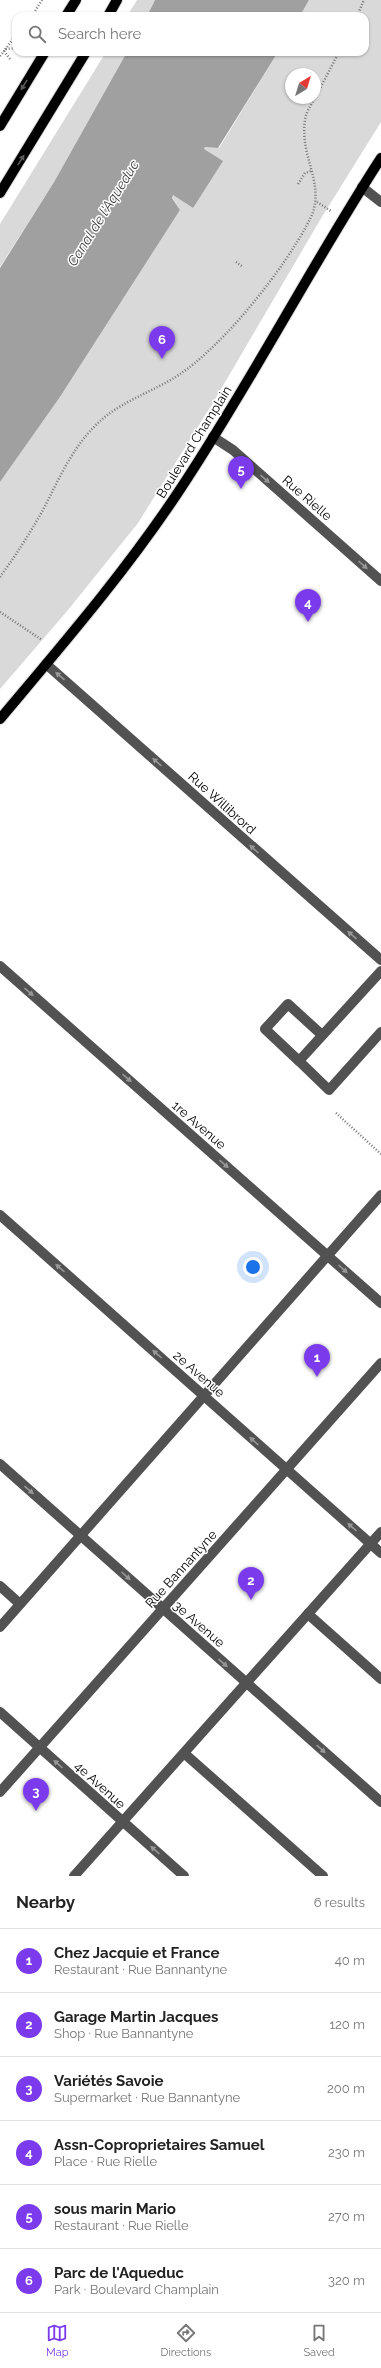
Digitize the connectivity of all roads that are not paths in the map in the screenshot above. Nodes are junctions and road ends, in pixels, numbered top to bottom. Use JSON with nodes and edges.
{"nodes":[{"id":1,"x":76,"y":0,"type":"edge"},
{"id":2,"x":117,"y":0,"type":"edge"},
{"id":3,"x":68,"y":12,"type":"edge"},
{"id":4,"x":110,"y":12,"type":"edge"},
{"id":5,"x":43,"y":56,"type":"edge"},
{"id":6,"x":84,"y":56,"type":"edge"},
{"id":7,"x":0,"y":126,"type":"edge"},
{"id":8,"x":381,"y":158,"type":"edge"},
{"id":9,"x":362,"y":186,"type":"junction"},
{"id":10,"x":0,"y":193,"type":"edge"},
{"id":11,"x":381,"y":202,"type":"edge"},
{"id":12,"x":213,"y":437,"type":"junction"},
{"id":13,"x":381,"y":581,"type":"edge"},
{"id":14,"x":46,"y":664,"type":"junction"},
{"id":15,"x":0,"y":720,"type":"edge"},
{"id":16,"x":381,"y":960,"type":"edge"},
{"id":17,"x":0,"y":966,"type":"edge"},
{"id":18,"x":381,"y":971,"type":"edge"},
{"id":19,"x":381,"y":1032,"type":"edge"},
{"id":20,"x":322,"y":1035,"type":"junction"},
{"id":21,"x":299,"y":1061,"type":"junction"},
{"id":22,"x":381,"y":1195,"type":"edge"},
{"id":23,"x":0,"y":1215,"type":"edge"},
{"id":24,"x":328,"y":1256,"type":"junction"},
{"id":25,"x":381,"y":1303,"type":"edge"},
{"id":26,"x":381,"y":1363,"type":"edge"},
{"id":27,"x":204,"y":1395,"type":"junction"},
{"id":28,"x":0,"y":1464,"type":"edge"},
{"id":29,"x":287,"y":1470,"type":"junction"},
{"id":30,"x":381,"y":1532,"type":"edge"},
{"id":31,"x":81,"y":1536,"type":"junction"},
{"id":32,"x":371,"y":1544,"type":"junction"},
{"id":33,"x":381,"y":1553,"type":"edge"},
{"id":34,"x":0,"y":1586,"type":"edge"},
{"id":35,"x":20,"y":1604,"type":"junction"},
{"id":36,"x":163,"y":1609,"type":"junction"},
{"id":37,"x":308,"y":1614,"type":"junction"},
{"id":38,"x":0,"y":1627,"type":"edge"},
{"id":39,"x":381,"y":1679,"type":"edge"},
{"id":40,"x":247,"y":1683,"type":"junction"},
{"id":41,"x":0,"y":1712,"type":"edge"},
{"id":42,"x":40,"y":1748,"type":"junction"},
{"id":43,"x":184,"y":1754,"type":"junction"},
{"id":44,"x":0,"y":1792,"type":"edge"},
{"id":45,"x":381,"y":1802,"type":"edge"},
{"id":46,"x":123,"y":1822,"type":"junction"},
{"id":47,"x":74,"y":1876,"type":"edge"},
{"id":48,"x":184,"y":1876,"type":"edge"},
{"id":49,"x":323,"y":1876,"type":"edge"}],
"edges":[{"from":1,"to":3,"type":"main road"},
{"from":2,"to":4,"type":"main road"},
{"from":5,"to":7,"type":"main road","one_way":true},
{"from":10,"to":6,"type":"main road","one_way":true},
{"from":8,"to":9,"type":"main road","name":"Boulevard Champlain"},
{"from":9,"to":11,"type":"street"},
{"from":9,"to":12,"type":"main road","name":"Boulevard Champlain"},
{"from":12,"to":13,"type":"street","name":"Rue Rielle","one_way":true},
{"from":12,"to":14,"type":"main road","name":"Boulevard Champlain"},
{"from":14,"to":15,"type":"main road","name":"Boulevard Champlain"},
{"from":16,"to":14,"type":"street","name":"Rue Willibrord","one_way":true},
{"from":17,"to":24,"type":"street","name":"1re Avenue","one_way":true},
{"from":18,"to":20,"type":"street"},
{"from":19,"to":21,"type":"street"},
{"from":20,"to":21,"type":"street"},
{"from":20,"to":21,"type":"street"},
{"from":22,"to":24,"type":"street"},
{"from":27,"to":23,"type":"street","name":"2e Avenue","one_way":true},
{"from":24,"to":25,"type":"street","name":"1re Avenue","one_way":true},
{"from":24,"to":27,"type":"street"},
{"from":26,"to":29,"type":"street","name":"Rue Bannantyne"},
{"from":29,"to":27,"type":"street","name":"2e Avenue","one_way":true},
{"from":27,"to":31,"type":"street"},
{"from":28,"to":31,"type":"street","name":"3e Avenue","one_way":true},
{"from":32,"to":29,"type":"street","name":"2e Avenue","one_way":true},
{"from":29,"to":36,"type":"street","name":"Rue Bannantyne"},
{"from":30,"to":32,"type":"street"},
{"from":31,"to":35,"type":"street"},
{"from":31,"to":36,"type":"street","name":"3e Avenue","one_way":true},
{"from":32,"to":33,"type":"street","name":"2e Avenue"},
{"from":32,"to":37,"type":"street"},
{"from":34,"to":35,"type":"street"},
{"from":35,"to":38,"type":"street"},
{"from":36,"to":40,"type":"street","name":"3e Avenue","one_way":true},
{"from":36,"to":42,"type":"street","name":"Rue Bannantyne"},
{"from":37,"to":39,"type":"street"},
{"from":37,"to":40,"type":"street"},
{"from":40,"to":43,"type":"street"},
{"from":40,"to":45,"type":"street","name":"3e Avenue","one_way":true},
{"from":41,"to":42,"type":"street","name":"4e Avenue"},
{"from":42,"to":44,"type":"street","name":"Rue Bannantyne"},
{"from":46,"to":42,"type":"street","name":"4e Avenue","one_way":true},
{"from":43,"to":46,"type":"street"},
{"from":43,"to":49,"type":"street"},
{"from":46,"to":47,"type":"street"},
{"from":48,"to":46,"type":"street","name":"4e Avenue","one_way":true}]}
